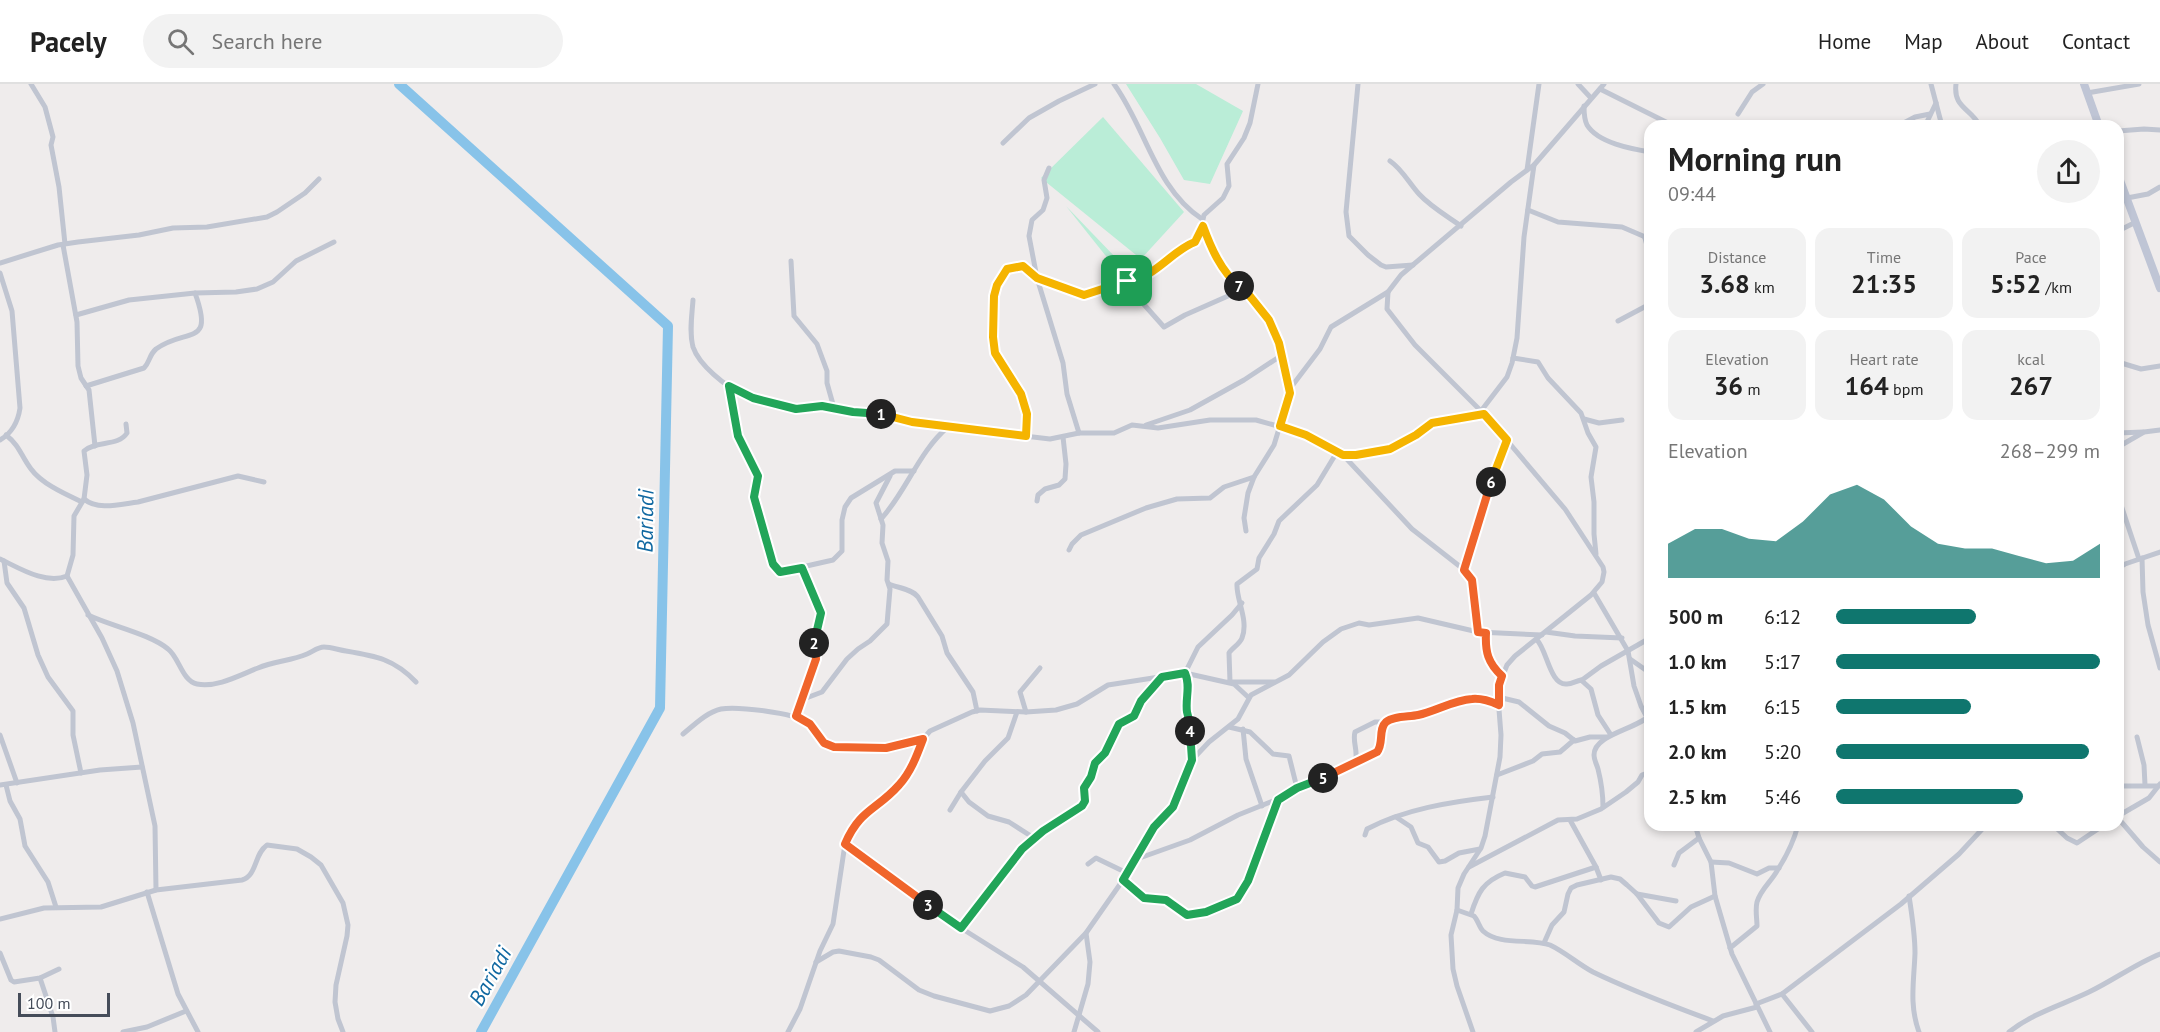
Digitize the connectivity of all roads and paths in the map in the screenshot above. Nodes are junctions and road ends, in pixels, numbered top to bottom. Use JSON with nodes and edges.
{"nodes":[{"id":1,"x":31,"y":84,"type":"edge"},
{"id":2,"x":1095,"y":84,"type":"edge"},
{"id":3,"x":1114,"y":84,"type":"edge"},
{"id":4,"x":1257,"y":84,"type":"edge"},
{"id":5,"x":1358,"y":84,"type":"edge"},
{"id":6,"x":1539,"y":84,"type":"edge"},
{"id":7,"x":1578,"y":84,"type":"edge"},
{"id":8,"x":1763,"y":84,"type":"edge"},
{"id":9,"x":1931,"y":84,"type":"edge"},
{"id":10,"x":1956,"y":84,"type":"edge"},
{"id":11,"x":2084,"y":84,"type":"edge"},
{"id":12,"x":2139,"y":84,"type":"edge"},
{"id":13,"x":1602,"y":86,"type":"edge"},
{"id":14,"x":2087,"y":93,"type":"junction"},
{"id":15,"x":1591,"y":98,"type":"junction"},
{"id":16,"x":1936,"y":103,"type":"junction"},
{"id":17,"x":1584,"y":106,"type":"junction"},
{"id":18,"x":1738,"y":114,"type":"dead end"},
{"id":19,"x":1930,"y":114,"type":"junction"},
{"id":20,"x":1663,"y":120,"type":"edge"},
{"id":21,"x":1909,"y":120,"type":"edge"},
{"id":22,"x":1928,"y":120,"type":"edge"},
{"id":23,"x":1940,"y":120,"type":"edge"},
{"id":24,"x":1976,"y":120,"type":"edge"},
{"id":25,"x":2098,"y":120,"type":"edge"},
{"id":26,"x":2160,"y":130,"type":"edge"},
{"id":27,"x":2124,"y":131,"type":"edge"},
{"id":28,"x":1003,"y":143,"type":"dead end"},
{"id":29,"x":1644,"y":151,"type":"edge"},
{"id":30,"x":1390,"y":161,"type":"dead end"},
{"id":31,"x":1534,"y":165,"type":"junction"},
{"id":32,"x":1049,"y":168,"type":"dead end"},
{"id":33,"x":1527,"y":170,"type":"junction"},
{"id":34,"x":319,"y":179,"type":"dead end"},
{"id":35,"x":2160,"y":187,"type":"edge"},
{"id":36,"x":2124,"y":190,"type":"edge"},
{"id":37,"x":2127,"y":198,"type":"junction"},
{"id":38,"x":1528,"y":210,"type":"junction"},
{"id":39,"x":1202,"y":219,"type":"junction"},
{"id":40,"x":2136,"y":222,"type":"junction"},
{"id":41,"x":1203,"y":226,"type":"junction"},
{"id":42,"x":1461,"y":226,"type":"junction"},
{"id":43,"x":2124,"y":228,"type":"edge"},
{"id":44,"x":1644,"y":237,"type":"edge"},
{"id":45,"x":334,"y":242,"type":"dead end"},
{"id":46,"x":64,"y":244,"type":"junction"},
{"id":47,"x":791,"y":261,"type":"dead end"},
{"id":48,"x":0,"y":263,"type":"edge"},
{"id":49,"x":1413,"y":265,"type":"junction"},
{"id":50,"x":0,"y":273,"type":"edge"},
{"id":51,"x":1037,"y":278,"type":"junction"},
{"id":52,"x":1229,"y":278,"type":"junction"},
{"id":53,"x":1127,"y":281,"type":"junction"},
{"id":54,"x":2160,"y":288,"type":"edge"},
{"id":55,"x":1388,"y":292,"type":"junction"},
{"id":56,"x":195,"y":293,"type":"junction"},
{"id":57,"x":693,"y":300,"type":"dead end"},
{"id":58,"x":1644,"y":307,"type":"edge"},
{"id":59,"x":76,"y":315,"type":"junction"},
{"id":60,"x":1618,"y":321,"type":"dead end"},
{"id":61,"x":1282,"y":355,"type":"junction"},
{"id":62,"x":1513,"y":358,"type":"junction"},
{"id":63,"x":2124,"y":364,"type":"edge"},
{"id":64,"x":2160,"y":366,"type":"edge"},
{"id":65,"x":86,"y":386,"type":"junction"},
{"id":66,"x":729,"y":386,"type":"junction"},
{"id":67,"x":1290,"y":393,"type":"junction"},
{"id":68,"x":834,"y":408,"type":"junction"},
{"id":69,"x":1483,"y":412,"type":"junction"},
{"id":70,"x":1584,"y":419,"type":"junction"},
{"id":71,"x":1622,"y":420,"type":"dead end"},
{"id":72,"x":126,"y":424,"type":"dead end"},
{"id":73,"x":1146,"y":426,"type":"junction"},
{"id":74,"x":1280,"y":426,"type":"junction"},
{"id":75,"x":948,"y":427,"type":"junction"},
{"id":76,"x":2160,"y":430,"type":"edge"},
{"id":77,"x":2144,"y":432,"type":"junction"},
{"id":78,"x":1078,"y":433,"type":"junction"},
{"id":79,"x":2124,"y":433,"type":"edge"},
{"id":80,"x":6,"y":435,"type":"junction"},
{"id":81,"x":1026,"y":436,"type":"junction"},
{"id":82,"x":1063,"y":437,"type":"junction"},
{"id":83,"x":0,"y":440,"type":"edge"},
{"id":84,"x":1507,"y":440,"type":"junction"},
{"id":85,"x":2124,"y":444,"type":"edge"},
{"id":86,"x":95,"y":446,"type":"junction"},
{"id":87,"x":1340,"y":454,"type":"junction"},
{"id":88,"x":914,"y":471,"type":"junction"},
{"id":89,"x":891,"y":474,"type":"junction"},
{"id":90,"x":1254,"y":477,"type":"junction"},
{"id":91,"x":264,"y":482,"type":"dead end"},
{"id":92,"x":83,"y":500,"type":"junction"},
{"id":93,"x":1037,"y":501,"type":"dead end"},
{"id":94,"x":2124,"y":513,"type":"edge"},
{"id":95,"x":881,"y":519,"type":"junction"},
{"id":96,"x":1246,"y":531,"type":"dead end"},
{"id":97,"x":1069,"y":550,"type":"dead end"},
{"id":98,"x":2160,"y":552,"type":"edge"},
{"id":99,"x":1596,"y":555,"type":"junction"},
{"id":100,"x":2140,"y":559,"type":"junction"},
{"id":101,"x":2,"y":560,"type":"edge"},
{"id":102,"x":2124,"y":566,"type":"edge"},
{"id":103,"x":802,"y":568,"type":"junction"},
{"id":104,"x":1464,"y":570,"type":"junction"},
{"id":105,"x":67,"y":576,"type":"junction"},
{"id":106,"x":888,"y":583,"type":"junction"},
{"id":107,"x":1594,"y":593,"type":"junction"},
{"id":108,"x":1242,"y":603,"type":"junction"},
{"id":109,"x":88,"y":615,"type":"junction"},
{"id":110,"x":1478,"y":632,"type":"junction"},
{"id":111,"x":1486,"y":633,"type":"junction"},
{"id":112,"x":1544,"y":633,"type":"junction"},
{"id":113,"x":1622,"y":638,"type":"junction"},
{"id":114,"x":1537,"y":640,"type":"junction"},
{"id":115,"x":1644,"y":642,"type":"edge"},
{"id":116,"x":1628,"y":651,"type":"junction"},
{"id":117,"x":1630,"y":659,"type":"junction"},
{"id":118,"x":1040,"y":668,"type":"dead end"},
{"id":119,"x":2160,"y":668,"type":"edge"},
{"id":120,"x":1644,"y":669,"type":"edge"},
{"id":121,"x":1185,"y":673,"type":"junction"},
{"id":122,"x":1502,"y":676,"type":"junction"},
{"id":123,"x":1162,"y":677,"type":"junction"},
{"id":124,"x":1582,"y":680,"type":"junction"},
{"id":125,"x":416,"y":682,"type":"dead end"},
{"id":126,"x":1229,"y":682,"type":"junction"},
{"id":127,"x":1276,"y":682,"type":"junction"},
{"id":128,"x":1248,"y":697,"type":"junction"},
{"id":129,"x":1498,"y":697,"type":"junction"},
{"id":130,"x":801,"y":700,"type":"junction"},
{"id":131,"x":1499,"y":705,"type":"junction"},
{"id":132,"x":1644,"y":708,"type":"edge"},
{"id":133,"x":976,"y":711,"type":"junction"},
{"id":134,"x":1017,"y":712,"type":"junction"},
{"id":135,"x":1026,"y":712,"type":"junction"},
{"id":136,"x":796,"y":716,"type":"junction"},
{"id":137,"x":1385,"y":722,"type":"junction"},
{"id":138,"x":1644,"y":722,"type":"edge"},
{"id":139,"x":1229,"y":727,"type":"junction"},
{"id":140,"x":1243,"y":729,"type":"junction"},
{"id":141,"x":683,"y":734,"type":"dead end"},
{"id":142,"x":0,"y":735,"type":"edge"},
{"id":143,"x":1609,"y":736,"type":"junction"},
{"id":144,"x":2136,"y":737,"type":"dead end"},
{"id":145,"x":923,"y":739,"type":"junction"},
{"id":146,"x":1574,"y":740,"type":"junction"},
{"id":147,"x":1192,"y":760,"type":"junction"},
{"id":148,"x":1354,"y":764,"type":"junction"},
{"id":149,"x":142,"y":767,"type":"junction"},
{"id":150,"x":81,"y":773,"type":"junction"},
{"id":151,"x":1644,"y":774,"type":"edge"},
{"id":152,"x":1497,"y":775,"type":"junction"},
{"id":153,"x":17,"y":783,"type":"junction"},
{"id":154,"x":3,"y":785,"type":"edge"},
{"id":155,"x":2145,"y":785,"type":"junction"},
{"id":156,"x":2159,"y":785,"type":"edge"},
{"id":157,"x":2124,"y":786,"type":"edge"},
{"id":158,"x":1297,"y":788,"type":"junction"},
{"id":159,"x":961,"y":792,"type":"junction"},
{"id":160,"x":1493,"y":797,"type":"junction"},
{"id":161,"x":1278,"y":800,"type":"junction"},
{"id":162,"x":1262,"y":806,"type":"junction"},
{"id":163,"x":1603,"y":807,"type":"junction"},
{"id":164,"x":950,"y":810,"type":"dead end"},
{"id":165,"x":2124,"y":814,"type":"edge"},
{"id":166,"x":1396,"y":816,"type":"junction"},
{"id":167,"x":1570,"y":820,"type":"junction"},
{"id":168,"x":2124,"y":824,"type":"edge"},
{"id":169,"x":1697,"y":831,"type":"edge"},
{"id":170,"x":1797,"y":831,"type":"edge"},
{"id":171,"x":1980,"y":831,"type":"edge"},
{"id":172,"x":2059,"y":831,"type":"edge"},
{"id":173,"x":2095,"y":831,"type":"edge"},
{"id":174,"x":1365,"y":835,"type":"dead end"},
{"id":175,"x":1034,"y":838,"type":"junction"},
{"id":176,"x":1699,"y":838,"type":"junction"},
{"id":177,"x":845,"y":844,"type":"junction"},
{"id":178,"x":1481,"y":848,"type":"junction"},
{"id":179,"x":1134,"y":861,"type":"junction"},
{"id":180,"x":1711,"y":862,"type":"junction"},
{"id":181,"x":2160,"y":862,"type":"edge"},
{"id":182,"x":1088,"y":864,"type":"dead end"},
{"id":183,"x":1674,"y":865,"type":"dead end"},
{"id":184,"x":1468,"y":867,"type":"junction"},
{"id":185,"x":1596,"y":867,"type":"junction"},
{"id":186,"x":1779,"y":868,"type":"junction"},
{"id":187,"x":1127,"y":873,"type":"junction"},
{"id":188,"x":1123,"y":880,"type":"junction"},
{"id":189,"x":1601,"y":880,"type":"junction"},
{"id":190,"x":156,"y":890,"type":"junction"},
{"id":191,"x":147,"y":892,"type":"junction"},
{"id":192,"x":1637,"y":894,"type":"junction"},
{"id":193,"x":1715,"y":896,"type":"junction"},
{"id":194,"x":1909,"y":896,"type":"junction"},
{"id":195,"x":1676,"y":901,"type":"dead end"},
{"id":196,"x":56,"y":907,"type":"junction"},
{"id":197,"x":1457,"y":910,"type":"junction"},
{"id":198,"x":1472,"y":914,"type":"junction"},
{"id":199,"x":0,"y":919,"type":"edge"},
{"id":200,"x":961,"y":928,"type":"junction"},
{"id":201,"x":1086,"y":933,"type":"junction"},
{"id":202,"x":1545,"y":943,"type":"junction"},
{"id":203,"x":1730,"y":948,"type":"junction"},
{"id":204,"x":0,"y":953,"type":"edge"},
{"id":205,"x":2160,"y":954,"type":"edge"},
{"id":206,"x":816,"y":962,"type":"junction"},
{"id":207,"x":59,"y":969,"type":"dead end"},
{"id":208,"x":40,"y":978,"type":"junction"},
{"id":209,"x":1040,"y":980,"type":"junction"},
{"id":210,"x":1782,"y":994,"type":"junction"},
{"id":211,"x":1756,"y":1005,"type":"junction"},
{"id":212,"x":186,"y":1011,"type":"junction"},
{"id":213,"x":1080,"y":1016,"type":"junction"},
{"id":214,"x":1713,"y":1021,"type":"junction"},
{"id":215,"x":148,"y":1029,"type":"edge"},
{"id":216,"x":55,"y":1032,"type":"edge"},
{"id":217,"x":123,"y":1032,"type":"edge"},
{"id":218,"x":198,"y":1032,"type":"edge"},
{"id":219,"x":342,"y":1032,"type":"edge"},
{"id":220,"x":788,"y":1032,"type":"edge"},
{"id":221,"x":1074,"y":1032,"type":"edge"},
{"id":222,"x":1098,"y":1032,"type":"edge"},
{"id":223,"x":1473,"y":1032,"type":"edge"},
{"id":224,"x":1696,"y":1032,"type":"edge"},
{"id":225,"x":1770,"y":1032,"type":"edge"},
{"id":226,"x":1812,"y":1032,"type":"edge"},
{"id":227,"x":1918,"y":1032,"type":"edge"},
{"id":228,"x":2009,"y":1032,"type":"edge"}],
"edges":[{"from":1,"to":46,"type":"street"},
{"from":2,"to":28,"type":"street"},
{"from":3,"to":39,"type":"street"},
{"from":4,"to":39,"type":"street"},
{"from":5,"to":49,"type":"street"},
{"from":6,"to":33,"type":"street"},
{"from":7,"to":15,"type":"street"},
{"from":8,"to":18,"type":"street"},
{"from":9,"to":16,"type":"street"},
{"from":10,"to":24,"type":"street"},
{"from":11,"to":14,"type":"main road"},
{"from":12,"to":14,"type":"street"},
{"from":13,"to":15,"type":"street"},
{"from":13,"to":20,"type":"street"},
{"from":14,"to":25,"type":"main road"},
{"from":15,"to":17,"type":"street"},
{"from":16,"to":19,"type":"street"},
{"from":16,"to":23,"type":"street"},
{"from":17,"to":29,"type":"street"},
{"from":17,"to":31,"type":"street"},
{"from":19,"to":21,"type":"street"},
{"from":19,"to":22,"type":"street"},
{"from":26,"to":27,"type":"street"},
{"from":30,"to":42,"type":"street"},
{"from":31,"to":33,"type":"street"},
{"from":31,"to":38,"type":"street"},
{"from":32,"to":51,"type":"street"},
{"from":33,"to":42,"type":"street"},
{"from":34,"to":46,"type":"street"},
{"from":35,"to":37,"type":"street"},
{"from":36,"to":37,"type":"main road"},
{"from":37,"to":40,"type":"main road"},
{"from":38,"to":44,"type":"street"},
{"from":38,"to":62,"type":"street"},
{"from":39,"to":41,"type":"street"},
{"from":40,"to":43,"type":"street"},
{"from":40,"to":54,"type":"main road"},
{"from":41,"to":52,"type":"street"},
{"from":41,"to":53,"type":"street"},
{"from":42,"to":49,"type":"street"},
{"from":45,"to":56,"type":"street"},
{"from":46,"to":48,"type":"street"},
{"from":46,"to":59,"type":"street"},
{"from":47,"to":68,"type":"street"},
{"from":49,"to":55,"type":"street"},
{"from":50,"to":80,"type":"street"},
{"from":51,"to":53,"type":"street"},
{"from":51,"to":78,"type":"street"},
{"from":51,"to":81,"type":"street"},
{"from":52,"to":53,"type":"street"},
{"from":52,"to":61,"type":"street"},
{"from":55,"to":67,"type":"street"},
{"from":55,"to":69,"type":"street"},
{"from":56,"to":59,"type":"street"},
{"from":56,"to":65,"type":"street"},
{"from":57,"to":66,"type":"street"},
{"from":58,"to":60,"type":"street"},
{"from":59,"to":65,"type":"street"},
{"from":61,"to":67,"type":"street"},
{"from":61,"to":73,"type":"street"},
{"from":62,"to":69,"type":"street"},
{"from":62,"to":70,"type":"street"},
{"from":63,"to":64,"type":"street"},
{"from":65,"to":86,"type":"street"},
{"from":66,"to":68,"type":"street"},
{"from":66,"to":103,"type":"street"},
{"from":67,"to":74,"type":"street"},
{"from":68,"to":75,"type":"street"},
{"from":69,"to":84,"type":"street"},
{"from":69,"to":87,"type":"street"},
{"from":70,"to":71,"type":"street"},
{"from":70,"to":99,"type":"street"},
{"from":72,"to":86,"type":"street"},
{"from":73,"to":74,"type":"street"},
{"from":73,"to":78,"type":"street"},
{"from":74,"to":87,"type":"street"},
{"from":74,"to":90,"type":"street"},
{"from":75,"to":81,"type":"street"},
{"from":75,"to":88,"type":"street"},
{"from":76,"to":77,"type":"street"},
{"from":77,"to":79,"type":"street"},
{"from":77,"to":85,"type":"street"},
{"from":78,"to":82,"type":"street"},
{"from":80,"to":83,"type":"street"},
{"from":80,"to":92,"type":"street"},
{"from":81,"to":82,"type":"street"},
{"from":82,"to":93,"type":"street"},
{"from":84,"to":99,"type":"street"},
{"from":84,"to":104,"type":"street"},
{"from":86,"to":92,"type":"street"},
{"from":87,"to":104,"type":"street"},
{"from":87,"to":108,"type":"street"},
{"from":88,"to":89,"type":"street"},
{"from":88,"to":95,"type":"street"},
{"from":89,"to":95,"type":"street"},
{"from":89,"to":103,"type":"street"},
{"from":90,"to":96,"type":"street"},
{"from":90,"to":97,"type":"street"},
{"from":91,"to":92,"type":"street"},
{"from":92,"to":105,"type":"street"},
{"from":94,"to":100,"type":"street"},
{"from":95,"to":106,"type":"street"},
{"from":98,"to":100,"type":"street"},
{"from":99,"to":107,"type":"street"},
{"from":100,"to":102,"type":"street"},
{"from":100,"to":119,"type":"street"},
{"from":101,"to":105,"type":"street"},
{"from":101,"to":150,"type":"street"},
{"from":103,"to":130,"type":"street"},
{"from":104,"to":110,"type":"street"},
{"from":105,"to":109,"type":"street"},
{"from":106,"to":130,"type":"street"},
{"from":106,"to":133,"type":"street"},
{"from":107,"to":112,"type":"street"},
{"from":107,"to":113,"type":"street"},
{"from":108,"to":121,"type":"street"},
{"from":108,"to":126,"type":"street"},
{"from":109,"to":125,"type":"street"},
{"from":109,"to":149,"type":"street"},
{"from":110,"to":111,"type":"street"},
{"from":110,"to":127,"type":"street"},
{"from":111,"to":112,"type":"street"},
{"from":111,"to":122,"type":"street"},
{"from":112,"to":113,"type":"street"},
{"from":112,"to":114,"type":"street"},
{"from":113,"to":116,"type":"street"},
{"from":114,"to":122,"type":"street"},
{"from":114,"to":124,"type":"street"},
{"from":115,"to":116,"type":"street"},
{"from":116,"to":117,"type":"street"},
{"from":116,"to":124,"type":"street"},
{"from":117,"to":120,"type":"street"},
{"from":117,"to":132,"type":"street"},
{"from":118,"to":135,"type":"street"},
{"from":121,"to":123,"type":"street"},
{"from":121,"to":126,"type":"street"},
{"from":121,"to":147,"type":"street"},
{"from":122,"to":129,"type":"street"},
{"from":123,"to":135,"type":"street"},
{"from":123,"to":175,"type":"street"},
{"from":124,"to":143,"type":"street"},
{"from":126,"to":127,"type":"street"},
{"from":126,"to":128,"type":"street"},
{"from":127,"to":128,"type":"street"},
{"from":128,"to":139,"type":"street"},
{"from":129,"to":131,"type":"street"},
{"from":129,"to":146,"type":"street"},
{"from":130,"to":136,"type":"street"},
{"from":131,"to":137,"type":"street"},
{"from":131,"to":152,"type":"street"},
{"from":133,"to":134,"type":"street"},
{"from":133,"to":145,"type":"street"},
{"from":134,"to":135,"type":"street"},
{"from":134,"to":159,"type":"street"},
{"from":136,"to":141,"type":"street"},
{"from":136,"to":145,"type":"street"},
{"from":137,"to":148,"type":"street"},
{"from":137,"to":148,"type":"street"},
{"from":138,"to":143,"type":"street"},
{"from":139,"to":140,"type":"street"},
{"from":139,"to":147,"type":"street"},
{"from":140,"to":158,"type":"street"},
{"from":140,"to":162,"type":"street"},
{"from":142,"to":153,"type":"street"},
{"from":143,"to":146,"type":"street"},
{"from":143,"to":163,"type":"street"},
{"from":144,"to":155,"type":"street"},
{"from":145,"to":177,"type":"street"},
{"from":146,"to":152,"type":"street"},
{"from":147,"to":179,"type":"street"},
{"from":148,"to":158,"type":"street"},
{"from":149,"to":150,"type":"street"},
{"from":149,"to":190,"type":"street"},
{"from":150,"to":153,"type":"street"},
{"from":151,"to":163,"type":"street"},
{"from":152,"to":160,"type":"street"},
{"from":153,"to":154,"type":"street"},
{"from":154,"to":196,"type":"street"},
{"from":155,"to":156,"type":"street"},
{"from":155,"to":157,"type":"street"},
{"from":156,"to":165,"type":"street"},
{"from":158,"to":161,"type":"street"},
{"from":159,"to":164,"type":"street"},
{"from":159,"to":175,"type":"street"},
{"from":160,"to":166,"type":"street"},
{"from":160,"to":178,"type":"street"},
{"from":161,"to":162,"type":"street"},
{"from":161,"to":188,"type":"street"},
{"from":162,"to":179,"type":"street"},
{"from":163,"to":167,"type":"street"},
{"from":166,"to":174,"type":"street"},
{"from":166,"to":178,"type":"street"},
{"from":167,"to":184,"type":"street"},
{"from":167,"to":185,"type":"street"},
{"from":168,"to":181,"type":"street"},
{"from":169,"to":176,"type":"street"},
{"from":170,"to":186,"type":"street"},
{"from":171,"to":194,"type":"street"},
{"from":172,"to":173,"type":"street"},
{"from":175,"to":200,"type":"street"},
{"from":176,"to":180,"type":"street"},
{"from":176,"to":183,"type":"street"},
{"from":177,"to":200,"type":"street"},
{"from":177,"to":206,"type":"street"},
{"from":178,"to":184,"type":"street"},
{"from":179,"to":187,"type":"street"},
{"from":180,"to":186,"type":"street"},
{"from":180,"to":193,"type":"street"},
{"from":182,"to":187,"type":"street"},
{"from":184,"to":197,"type":"street"},
{"from":185,"to":189,"type":"street"},
{"from":185,"to":198,"type":"street"},
{"from":186,"to":203,"type":"street"},
{"from":187,"to":188,"type":"street"},
{"from":188,"to":201,"type":"street"},
{"from":189,"to":192,"type":"street"},
{"from":189,"to":202,"type":"street"},
{"from":190,"to":191,"type":"street"},
{"from":190,"to":219,"type":"street"},
{"from":191,"to":196,"type":"street"},
{"from":191,"to":212,"type":"street"},
{"from":192,"to":193,"type":"street"},
{"from":192,"to":195,"type":"street"},
{"from":193,"to":203,"type":"street"},
{"from":194,"to":210,"type":"street"},
{"from":194,"to":227,"type":"street"},
{"from":196,"to":199,"type":"street"},
{"from":197,"to":198,"type":"street"},
{"from":197,"to":223,"type":"street"},
{"from":198,"to":202,"type":"street"},
{"from":200,"to":209,"type":"street"},
{"from":201,"to":209,"type":"street"},
{"from":201,"to":213,"type":"street"},
{"from":202,"to":214,"type":"street"},
{"from":203,"to":211,"type":"street"},
{"from":204,"to":208,"type":"street"},
{"from":205,"to":228,"type":"street"},
{"from":206,"to":209,"type":"street"},
{"from":206,"to":220,"type":"street"},
{"from":207,"to":208,"type":"street"},
{"from":208,"to":216,"type":"street"},
{"from":209,"to":213,"type":"street"},
{"from":210,"to":211,"type":"street"},
{"from":210,"to":226,"type":"street"},
{"from":211,"to":214,"type":"street"},
{"from":211,"to":225,"type":"street"},
{"from":212,"to":215,"type":"street"},
{"from":212,"to":218,"type":"street"},
{"from":213,"to":221,"type":"street"},
{"from":213,"to":222,"type":"street"},
{"from":214,"to":224,"type":"street"},
{"from":215,"to":217,"type":"street"}]}
